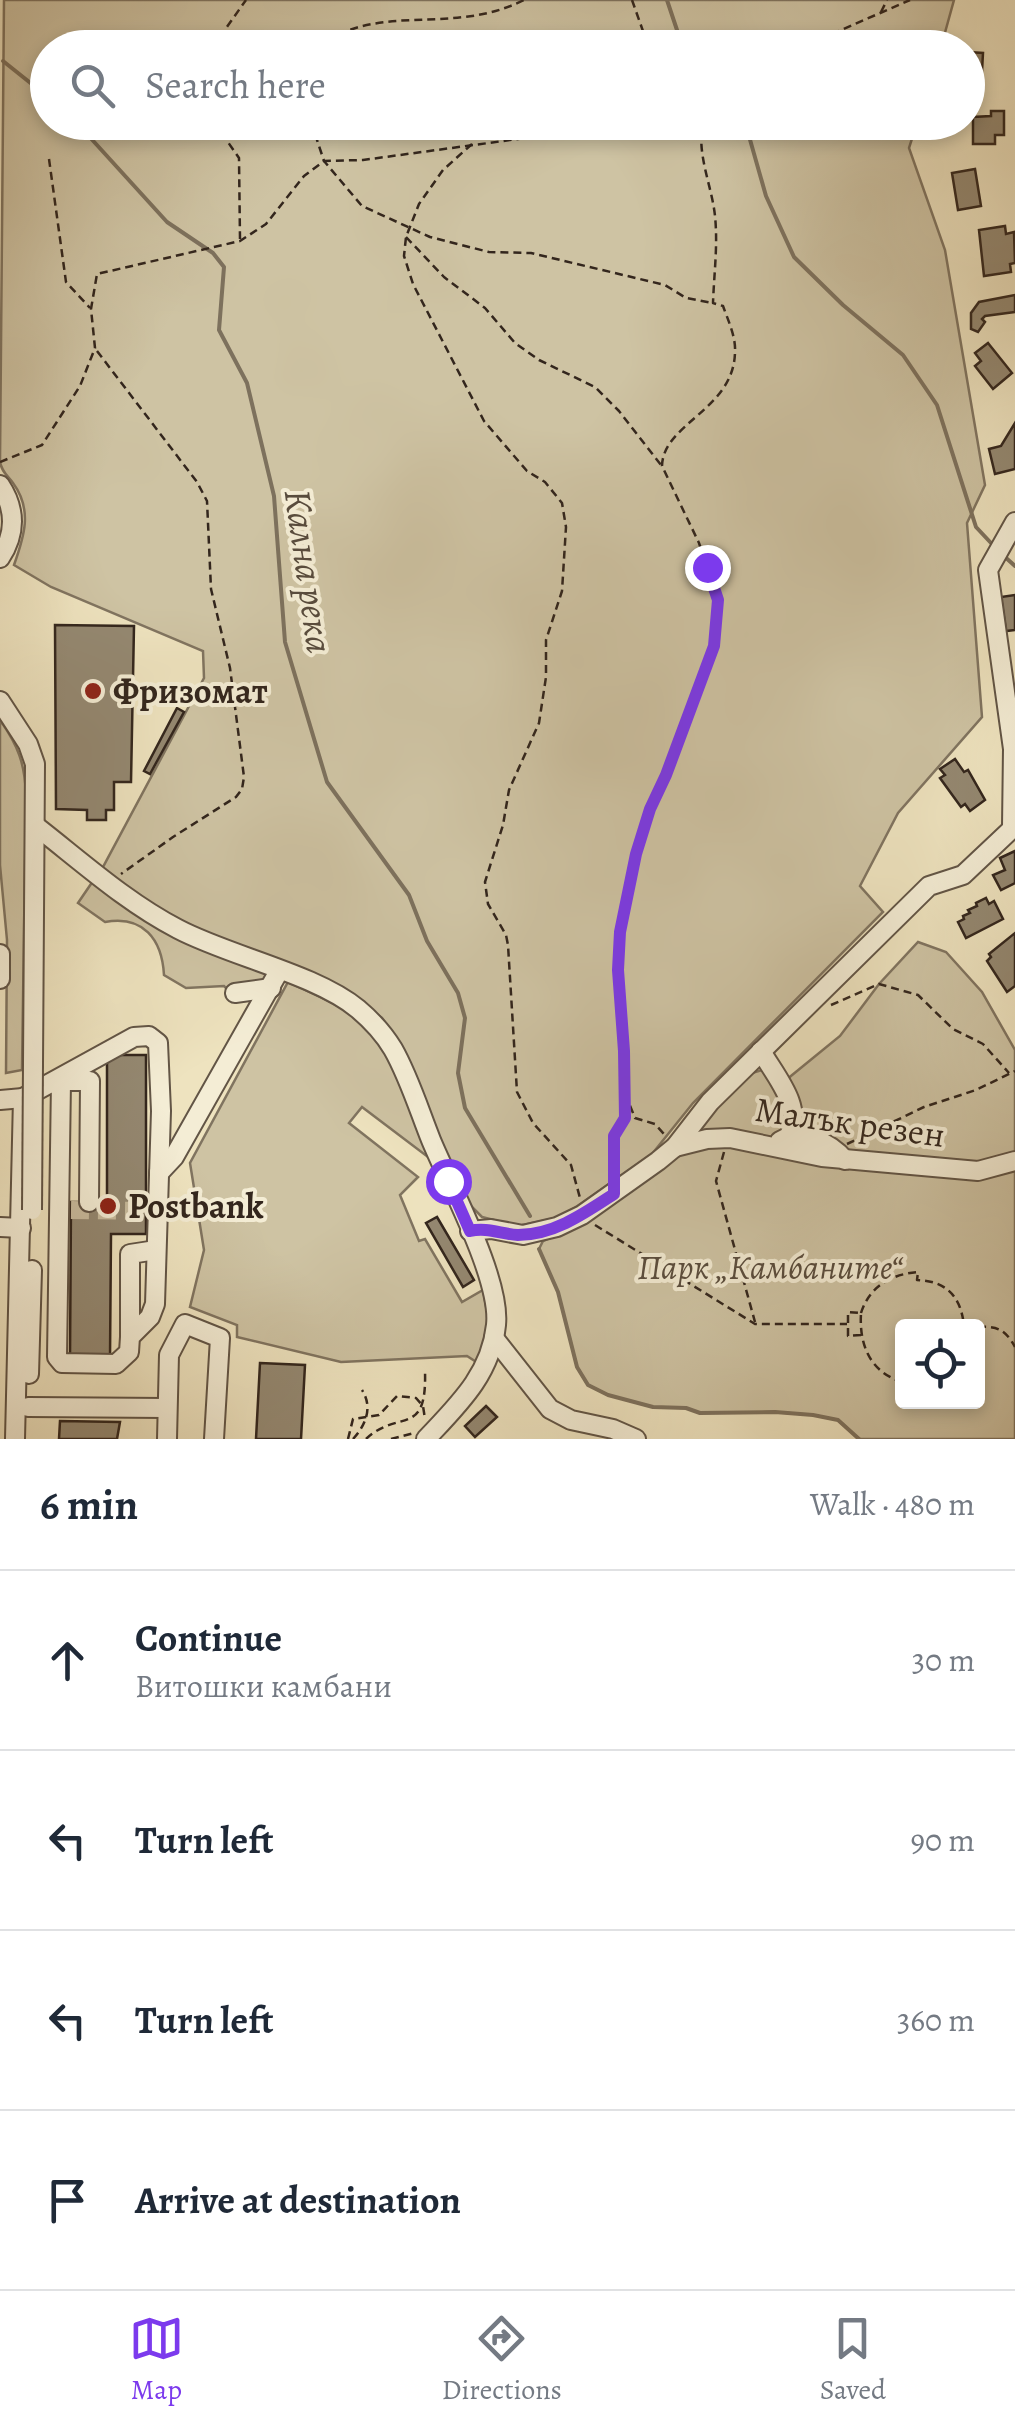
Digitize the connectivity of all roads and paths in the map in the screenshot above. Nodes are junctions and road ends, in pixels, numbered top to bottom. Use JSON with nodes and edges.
{"nodes":[{"id":1,"x":246,"y":0,"type":"edge"},
{"id":2,"x":524,"y":0,"type":"edge"},
{"id":3,"x":632,"y":0,"type":"edge"},
{"id":4,"x":886,"y":0,"type":"edge"},
{"id":5,"x":910,"y":0,"type":"edge"},
{"id":6,"x":472,"y":10,"type":"dead end"},
{"id":7,"x":881,"y":13,"type":"junction"},
{"id":8,"x":225,"y":30,"type":"edge"},
{"id":9,"x":643,"y":30,"type":"edge"},
{"id":10,"x":847,"y":30,"type":"edge"},
{"id":11,"x":226,"y":140,"type":"edge"},
{"id":12,"x":317,"y":140,"type":"edge"},
{"id":13,"x":504,"y":140,"type":"edge"},
{"id":14,"x":702,"y":140,"type":"edge"},
{"id":15,"x":472,"y":144,"type":"junction"},
{"id":16,"x":49,"y":159,"type":"dead end"},
{"id":17,"x":324,"y":161,"type":"junction"},
{"id":18,"x":410,"y":226,"type":"junction"},
{"id":19,"x":406,"y":237,"type":"junction"},
{"id":20,"x":240,"y":240,"type":"junction"},
{"id":21,"x":714,"y":303,"type":"junction"},
{"id":22,"x":91,"y":309,"type":"junction"},
{"id":23,"x":95,"y":348,"type":"junction"},
{"id":24,"x":0,"y":462,"type":"edge"},
{"id":25,"x":662,"y":466,"type":"junction"},
{"id":26,"x":0,"y":485,"type":"edge"},
{"id":27,"x":1012,"y":533,"type":"edge"},
{"id":28,"x":0,"y":558,"type":"edge"},
{"id":29,"x":0,"y":702,"type":"edge"},
{"id":30,"x":36,"y":826,"type":"junction"},
{"id":31,"x":1014,"y":826,"type":"edge"},
{"id":32,"x":108,"y":884,"type":"junction"},
{"id":33,"x":0,"y":954,"type":"edge"},
{"id":34,"x":0,"y":978,"type":"edge"},
{"id":35,"x":275,"y":980,"type":"junction"},
{"id":36,"x":235,"y":993,"type":"dead end"},
{"id":37,"x":828,"y":1006,"type":"dead end"},
{"id":38,"x":624,"y":1051,"type":"junction"},
{"id":39,"x":761,"y":1051,"type":"junction"},
{"id":40,"x":1015,"y":1071,"type":"edge"},
{"id":41,"x":1009,"y":1073,"type":"junction"},
{"id":42,"x":23,"y":1098,"type":"junction"},
{"id":43,"x":0,"y":1100,"type":"edge"},
{"id":44,"x":789,"y":1136,"type":"junction"},
{"id":45,"x":730,"y":1138,"type":"junction"},
{"id":46,"x":675,"y":1147,"type":"junction"},
{"id":47,"x":771,"y":1147,"type":"junction"},
{"id":48,"x":840,"y":1154,"type":"junction"},
{"id":49,"x":1015,"y":1161,"type":"edge"},
{"id":50,"x":159,"y":1173,"type":"junction"},
{"id":51,"x":614,"y":1194,"type":"junction"},
{"id":52,"x":89,"y":1202,"type":"dead end"},
{"id":53,"x":32,"y":1210,"type":"junction"},
{"id":54,"x":65,"y":1210,"type":"junction"},
{"id":55,"x":582,"y":1215,"type":"junction"},
{"id":56,"x":0,"y":1227,"type":"edge"},
{"id":57,"x":470,"y":1231,"type":"junction"},
{"id":58,"x":21,"y":1236,"type":"junction"},
{"id":59,"x":0,"y":1244,"type":"edge"},
{"id":60,"x":156,"y":1250,"type":"junction"},
{"id":61,"x":861,"y":1313,"type":"junction"},
{"id":62,"x":962,"y":1319,"type":"edge"},
{"id":63,"x":755,"y":1324,"type":"junction"},
{"id":64,"x":847,"y":1324,"type":"junction"},
{"id":65,"x":985,"y":1327,"type":"edge"},
{"id":66,"x":861,"y":1335,"type":"junction"},
{"id":67,"x":130,"y":1337,"type":"junction"},
{"id":68,"x":494,"y":1338,"type":"junction"},
{"id":69,"x":1015,"y":1346,"type":"edge"},
{"id":70,"x":424,"y":1371,"type":"dead end"},
{"id":71,"x":895,"y":1378,"type":"edge"},
{"id":72,"x":362,"y":1390,"type":"dead end"},
{"id":73,"x":15,"y":1398,"type":"edge"},
{"id":74,"x":423,"y":1406,"type":"junction"},
{"id":75,"x":166,"y":1408,"type":"junction"},
{"id":76,"x":366,"y":1419,"type":"junction"},
{"id":77,"x":15,"y":1439,"type":"edge"},
{"id":78,"x":27,"y":1439,"type":"edge"},
{"id":79,"x":168,"y":1439,"type":"edge"},
{"id":80,"x":214,"y":1439,"type":"edge"},
{"id":81,"x":350,"y":1439,"type":"edge"},
{"id":82,"x":366,"y":1439,"type":"edge"},
{"id":83,"x":391,"y":1439,"type":"edge"},
{"id":84,"x":426,"y":1439,"type":"edge"},
{"id":85,"x":636,"y":1439,"type":"edge"}],
"edges":[{"from":1,"to":8,"type":"path"},
{"from":2,"to":6,"type":"path"},
{"from":3,"to":9,"type":"path"},
{"from":4,"to":7,"type":"path"},
{"from":5,"to":7,"type":"path"},
{"from":7,"to":10,"type":"path"},
{"from":11,"to":20,"type":"path"},
{"from":12,"to":17,"type":"path"},
{"from":13,"to":15,"type":"path"},
{"from":14,"to":21,"type":"path"},
{"from":15,"to":17,"type":"path"},
{"from":15,"to":18,"type":"path"},
{"from":16,"to":22,"type":"path"},
{"from":17,"to":18,"type":"path"},
{"from":17,"to":20,"type":"path"},
{"from":18,"to":19,"type":"path"},
{"from":18,"to":21,"type":"path"},
{"from":19,"to":25,"type":"path"},
{"from":19,"to":55,"type":"path"},
{"from":20,"to":22,"type":"path"},
{"from":21,"to":25,"type":"path"},
{"from":22,"to":23,"type":"path"},
{"from":23,"to":24,"type":"path"},
{"from":23,"to":32,"type":"path"},
{"from":25,"to":38,"type":"path"},
{"from":26,"to":28,"type":"street"},
{"from":27,"to":31,"type":"street"},
{"from":29,"to":30,"type":"street"},
{"from":30,"to":32,"type":"street"},
{"from":30,"to":53,"type":"street","bridge":true},
{"from":31,"to":39,"type":"street"},
{"from":32,"to":35,"type":"street"},
{"from":33,"to":34,"type":"street"},
{"from":35,"to":36,"type":"street"},
{"from":35,"to":50,"type":"street"},
{"from":35,"to":57,"type":"street"},
{"from":37,"to":41,"type":"path"},
{"from":38,"to":46,"type":"path"},
{"from":38,"to":51,"type":"path"},
{"from":39,"to":44,"type":"street"},
{"from":39,"to":46,"type":"street"},
{"from":40,"to":41,"type":"path"},
{"from":41,"to":48,"type":"path"},
{"from":42,"to":43,"type":"street"},
{"from":42,"to":50,"type":"street"},
{"from":42,"to":58,"type":"street"},
{"from":44,"to":47,"type":"street"},
{"from":44,"to":48,"type":"street"},
{"from":45,"to":46,"type":"street","name":"Малък резен"},
{"from":45,"to":47,"type":"street","name":"Малък резен"},
{"from":45,"to":63,"type":"path"},
{"from":46,"to":51,"type":"street"},
{"from":47,"to":48,"type":"street","name":"Малък резен"},
{"from":48,"to":49,"type":"street","name":"Малък резен"},
{"from":50,"to":60,"type":"street"},
{"from":51,"to":55,"type":"street"},
{"from":52,"to":54,"type":"street"},
{"from":53,"to":54,"type":"street"},
{"from":53,"to":73,"type":"street"},
{"from":54,"to":67,"type":"street"},
{"from":55,"to":57,"type":"street"},
{"from":55,"to":63,"type":"path"},
{"from":56,"to":58,"type":"street"},
{"from":57,"to":68,"type":"street"},
{"from":58,"to":59,"type":"street"},
{"from":58,"to":73,"type":"street"},
{"from":60,"to":67,"type":"street"},
{"from":60,"to":67,"type":"street"},
{"from":61,"to":62,"type":"path"},
{"from":61,"to":64,"type":"path"},
{"from":61,"to":66,"type":"path"},
{"from":63,"to":64,"type":"path"},
{"from":64,"to":66,"type":"path"},
{"from":65,"to":69,"type":"path"},
{"from":66,"to":71,"type":"path"},
{"from":68,"to":84,"type":"street"},
{"from":68,"to":85,"type":"street"},
{"from":70,"to":74,"type":"path"},
{"from":72,"to":76,"type":"path"},
{"from":73,"to":75,"type":"street"},
{"from":73,"to":77,"type":"street"},
{"from":73,"to":78,"type":"street"},
{"from":74,"to":76,"type":"path"},
{"from":74,"to":82,"type":"path"},
{"from":74,"to":83,"type":"path"},
{"from":75,"to":79,"type":"street"},
{"from":75,"to":80,"type":"street"},
{"from":76,"to":81,"type":"path"},
{"from":76,"to":81,"type":"path"}]}
